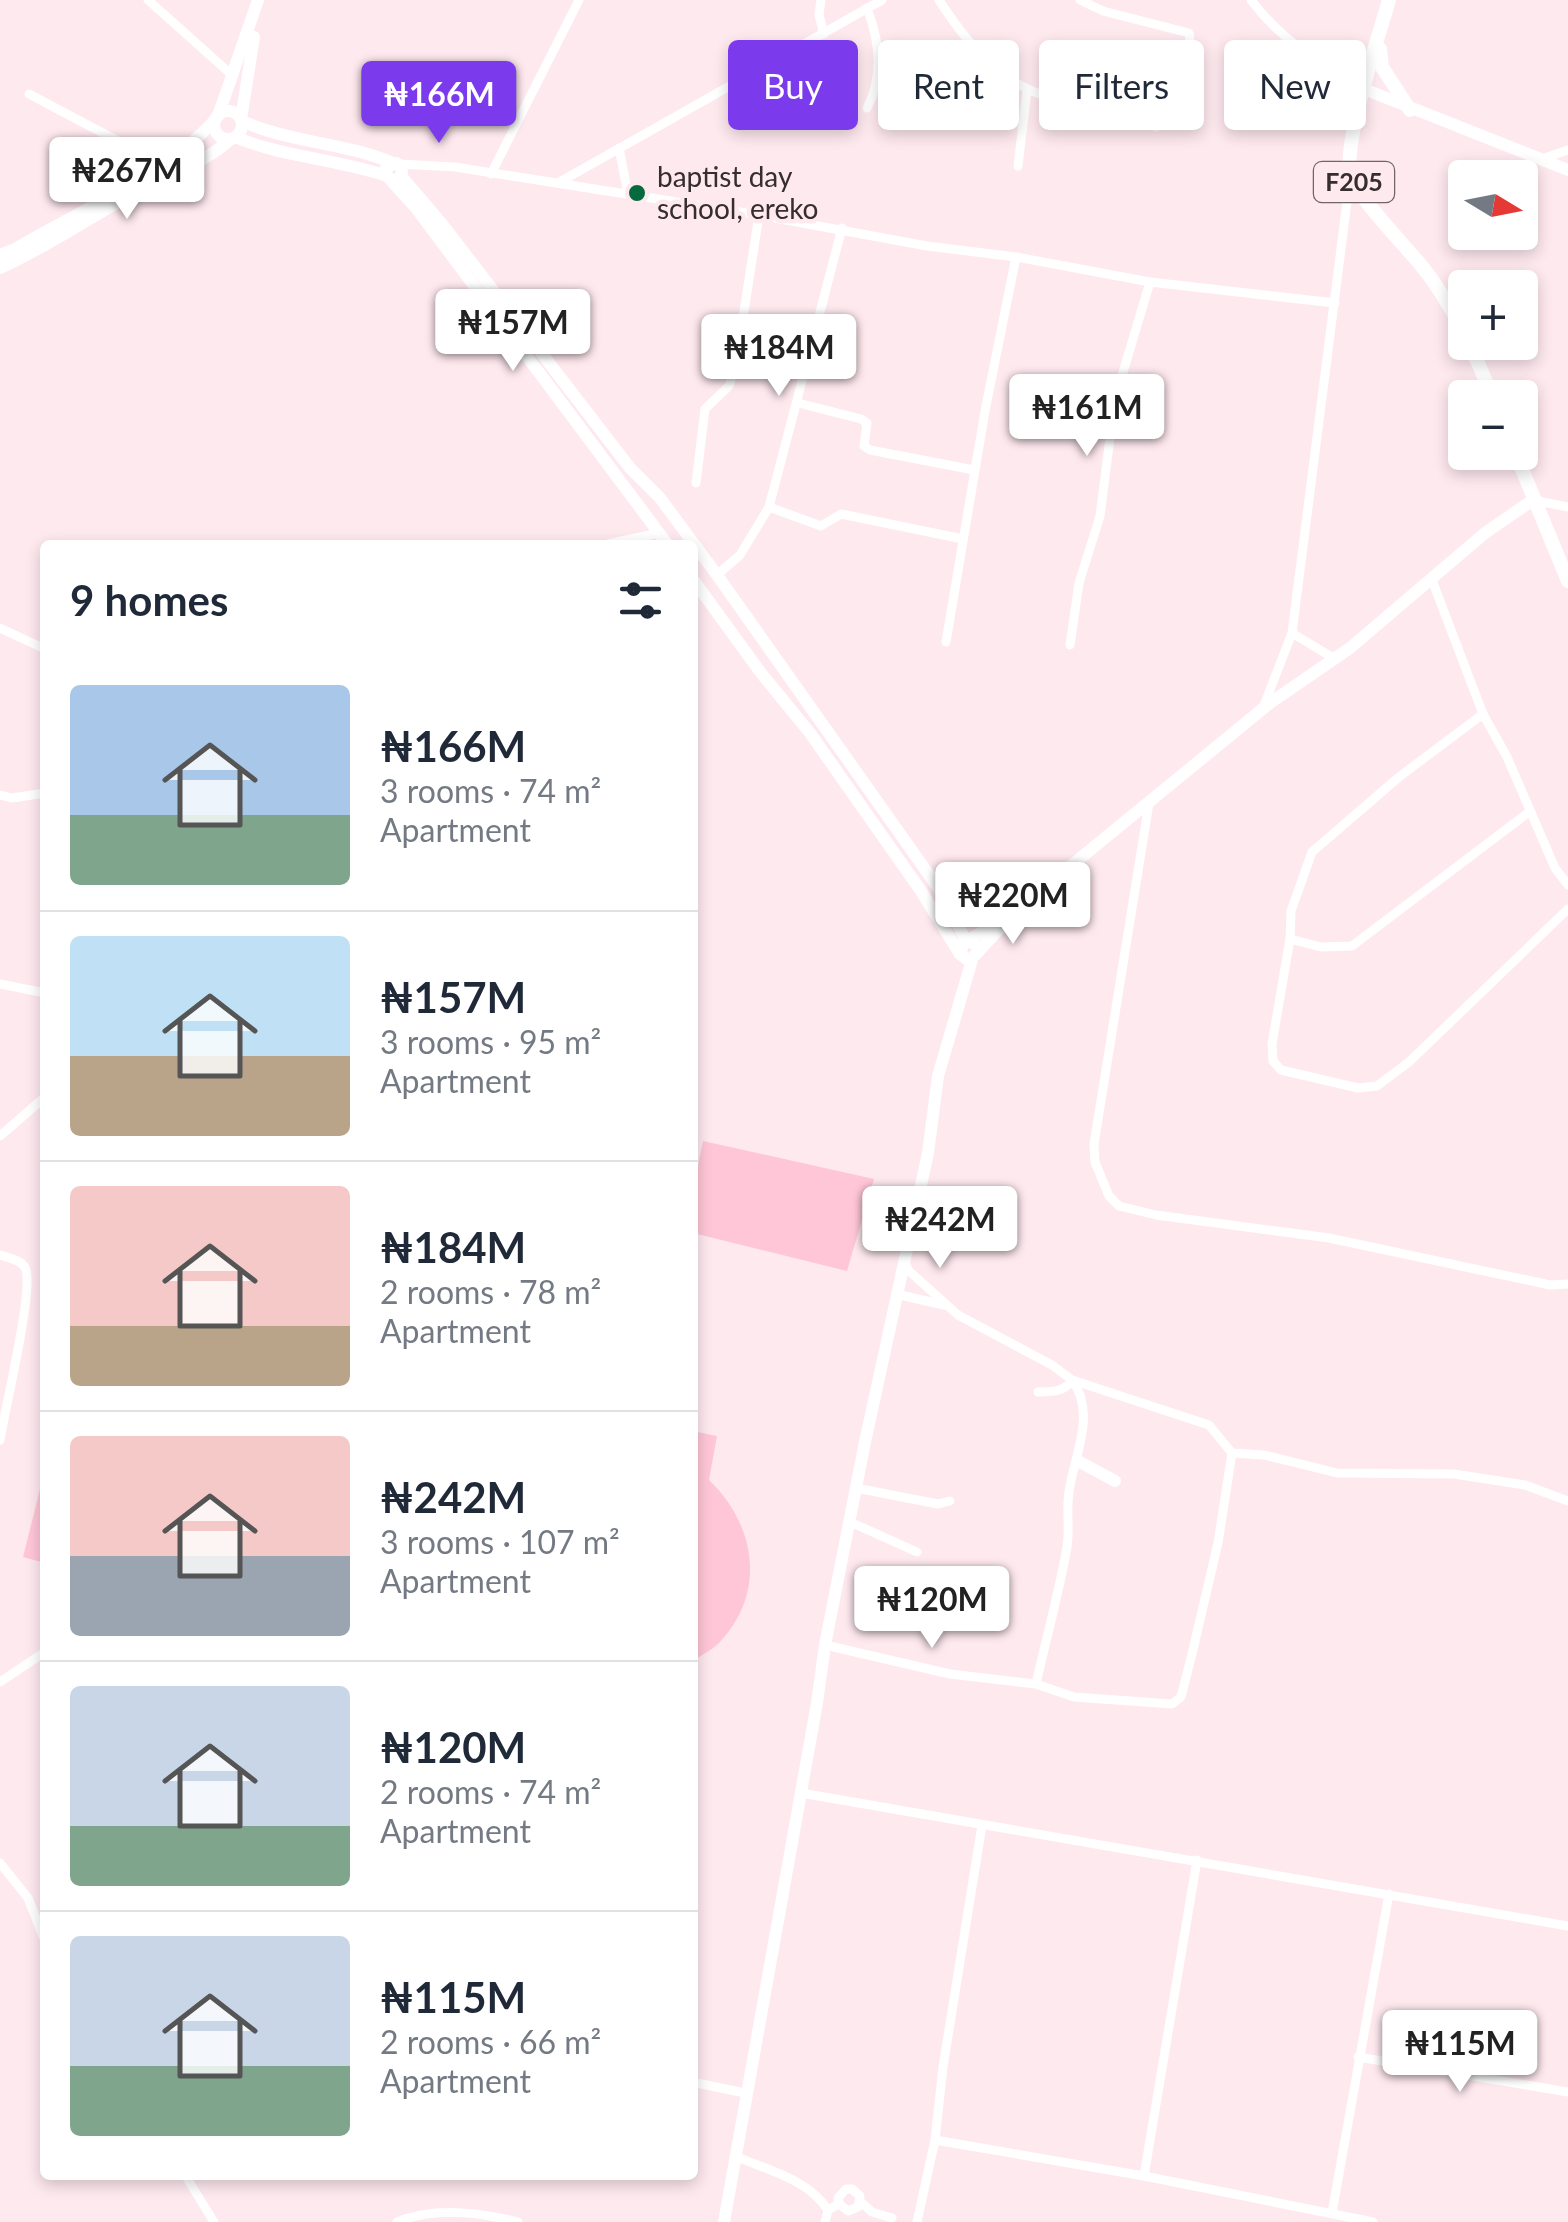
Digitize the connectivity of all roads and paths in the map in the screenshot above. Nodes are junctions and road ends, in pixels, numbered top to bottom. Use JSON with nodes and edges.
{"nodes":[{"id":1,"x":148,"y":0,"type":"edge"},
{"id":2,"x":261,"y":0,"type":"edge"},
{"id":3,"x":579,"y":0,"type":"edge"},
{"id":4,"x":821,"y":0,"type":"edge"},
{"id":5,"x":882,"y":0,"type":"edge"},
{"id":6,"x":939,"y":0,"type":"edge"},
{"id":7,"x":1080,"y":0,"type":"edge"},
{"id":8,"x":1252,"y":0,"type":"edge"},
{"id":9,"x":1389,"y":0,"type":"edge"},
{"id":10,"x":867,"y":8,"type":"junction"},
{"id":11,"x":824,"y":34,"type":"junction"},
{"id":12,"x":1378,"y":39,"type":"junction"},
{"id":13,"x":1190,"y":40,"type":"edge"},
{"id":14,"x":1287,"y":40,"type":"edge"},
{"id":15,"x":233,"y":76,"type":"junction"},
{"id":16,"x":1366,"y":81,"type":"edge"},
{"id":17,"x":1366,"y":89,"type":"edge"},
{"id":18,"x":1027,"y":90,"type":"junction"},
{"id":19,"x":29,"y":94,"type":"dead end"},
{"id":20,"x":1039,"y":94,"type":"edge"},
{"id":21,"x":867,"y":108,"type":"dead end"},
{"id":22,"x":1410,"y":110,"type":"junction"},
{"id":23,"x":217,"y":118,"type":"junction"},
{"id":24,"x":241,"y":120,"type":"junction"},
{"id":25,"x":1355,"y":130,"type":"edge"},
{"id":26,"x":233,"y":138,"type":"junction"},
{"id":27,"x":620,"y":148,"type":"junction"},
{"id":28,"x":1568,"y":150,"type":"edge"},
{"id":29,"x":1540,"y":159,"type":"junction"},
{"id":30,"x":1018,"y":166,"type":"dead end"},
{"id":31,"x":158,"y":168,"type":"junction"},
{"id":32,"x":1568,"y":170,"type":"edge"},
{"id":33,"x":394,"y":172,"type":"junction"},
{"id":34,"x":491,"y":174,"type":"junction"},
{"id":35,"x":1350,"y":175,"type":"junction"},
{"id":36,"x":558,"y":183,"type":"junction"},
{"id":37,"x":628,"y":194,"type":"junction"},
{"id":38,"x":759,"y":215,"type":"junction"},
{"id":39,"x":842,"y":228,"type":"junction"},
{"id":40,"x":0,"y":255,"type":"edge"},
{"id":41,"x":1016,"y":256,"type":"junction"},
{"id":42,"x":0,"y":268,"type":"edge"},
{"id":43,"x":1150,"y":282,"type":"junction"},
{"id":44,"x":1335,"y":304,"type":"junction"},
{"id":45,"x":1448,"y":306,"type":"edge"},
{"id":46,"x":798,"y":403,"type":"junction"},
{"id":47,"x":974,"y":470,"type":"junction"},
{"id":48,"x":1521,"y":470,"type":"edge"},
{"id":49,"x":696,"y":483,"type":"dead end"},
{"id":50,"x":1533,"y":500,"type":"junction"},
{"id":51,"x":769,"y":507,"type":"junction"},
{"id":52,"x":1568,"y":507,"type":"edge"},
{"id":53,"x":663,"y":539,"type":"edge"},
{"id":54,"x":963,"y":539,"type":"junction"},
{"id":55,"x":691,"y":540,"type":"edge"},
{"id":56,"x":698,"y":550,"type":"edge"},
{"id":57,"x":716,"y":575,"type":"junction"},
{"id":58,"x":1432,"y":580,"type":"junction"},
{"id":59,"x":1568,"y":581,"type":"edge"},
{"id":60,"x":698,"y":590,"type":"edge"},
{"id":61,"x":0,"y":628,"type":"edge"},
{"id":62,"x":1292,"y":632,"type":"junction"},
{"id":63,"x":946,"y":642,"type":"dead end"},
{"id":64,"x":1070,"y":644,"type":"dead end"},
{"id":65,"x":40,"y":647,"type":"edge"},
{"id":66,"x":1335,"y":659,"type":"junction"},
{"id":67,"x":1261,"y":714,"type":"junction"},
{"id":68,"x":1483,"y":714,"type":"junction"},
{"id":69,"x":40,"y":794,"type":"edge"},
{"id":70,"x":0,"y":795,"type":"edge"},
{"id":71,"x":1149,"y":802,"type":"junction"},
{"id":72,"x":1530,"y":812,"type":"junction"},
{"id":73,"x":1568,"y":884,"type":"edge"},
{"id":74,"x":1568,"y":909,"type":"edge"},
{"id":75,"x":1290,"y":938,"type":"junction"},
{"id":76,"x":969,"y":950,"type":"junction"},
{"id":77,"x":0,"y":984,"type":"edge"},
{"id":78,"x":40,"y":992,"type":"edge"},
{"id":79,"x":40,"y":1101,"type":"edge"},
{"id":80,"x":0,"y":1136,"type":"edge"},
{"id":81,"x":0,"y":1256,"type":"edge"},
{"id":82,"x":904,"y":1262,"type":"junction"},
{"id":83,"x":1568,"y":1284,"type":"edge"},
{"id":84,"x":896,"y":1294,"type":"junction"},
{"id":85,"x":946,"y":1305,"type":"junction"},
{"id":86,"x":1072,"y":1380,"type":"junction"},
{"id":87,"x":1038,"y":1392,"type":"dead end"},
{"id":88,"x":0,"y":1440,"type":"edge"},
{"id":89,"x":1232,"y":1453,"type":"junction"},
{"id":90,"x":1078,"y":1461,"type":"junction"},
{"id":91,"x":1115,"y":1482,"type":"dead end"},
{"id":92,"x":856,"y":1488,"type":"junction"},
{"id":93,"x":1568,"y":1500,"type":"edge"},
{"id":94,"x":950,"y":1501,"type":"dead end"},
{"id":95,"x":850,"y":1522,"type":"junction"},
{"id":96,"x":917,"y":1552,"type":"dead end"},
{"id":97,"x":824,"y":1645,"type":"junction"},
{"id":98,"x":40,"y":1655,"type":"edge"},
{"id":99,"x":0,"y":1682,"type":"edge"},
{"id":100,"x":1036,"y":1684,"type":"junction"},
{"id":101,"x":802,"y":1793,"type":"junction"},
{"id":102,"x":982,"y":1825,"type":"junction"},
{"id":103,"x":1197,"y":1860,"type":"junction"},
{"id":104,"x":0,"y":1863,"type":"edge"},
{"id":105,"x":1389,"y":1894,"type":"junction"},
{"id":106,"x":1568,"y":1926,"type":"edge"},
{"id":107,"x":40,"y":1928,"type":"edge"},
{"id":108,"x":1358,"y":2057,"type":"junction"},
{"id":109,"x":698,"y":2083,"type":"edge"},
{"id":110,"x":1568,"y":2092,"type":"edge"},
{"id":111,"x":746,"y":2093,"type":"junction"},
{"id":112,"x":935,"y":2140,"type":"junction"},
{"id":113,"x":735,"y":2156,"type":"junction"},
{"id":114,"x":1144,"y":2176,"type":"junction"},
{"id":115,"x":188,"y":2180,"type":"edge"},
{"id":116,"x":861,"y":2202,"type":"junction"},
{"id":117,"x":839,"y":2204,"type":"junction"},
{"id":118,"x":828,"y":2210,"type":"junction"},
{"id":119,"x":1332,"y":2213,"type":"junction"},
{"id":120,"x":892,"y":2218,"type":"dead end"},
{"id":121,"x":214,"y":2222,"type":"edge"},
{"id":122,"x":397,"y":2222,"type":"edge"},
{"id":123,"x":518,"y":2222,"type":"edge"},
{"id":124,"x":724,"y":2222,"type":"edge"},
{"id":125,"x":825,"y":2222,"type":"edge"},
{"id":126,"x":917,"y":2222,"type":"edge"},
{"id":127,"x":1373,"y":2222,"type":"edge"}],
"edges":[{"from":1,"to":15,"type":"street"},
{"from":2,"to":15,"type":"street"},
{"from":2,"to":24,"type":"street"},
{"from":3,"to":34,"type":"street"},
{"from":4,"to":11,"type":"street"},
{"from":5,"to":10,"type":"street"},
{"from":6,"to":18,"type":"street"},
{"from":7,"to":13,"type":"street"},
{"from":8,"to":14,"type":"street"},
{"from":9,"to":12,"type":"main road","number":"F205"},
{"from":10,"to":11,"type":"street"},
{"from":10,"to":21,"type":"street"},
{"from":11,"to":27,"type":"street"},
{"from":12,"to":16,"type":"main road","number":"F205"},
{"from":12,"to":22,"type":"main road"},
{"from":15,"to":23,"type":"street"},
{"from":17,"to":22,"type":"street"},
{"from":18,"to":20,"type":"street"},
{"from":18,"to":30,"type":"street"},
{"from":19,"to":31,"type":"street"},
{"from":22,"to":29,"type":"street"},
{"from":23,"to":24,"type":"street"},
{"from":23,"to":26,"type":"street"},
{"from":23,"to":31,"type":"street"},
{"from":24,"to":26,"type":"street"},
{"from":24,"to":33,"type":"street"},
{"from":25,"to":35,"type":"main road","number":"F205"},
{"from":26,"to":33,"type":"street"},
{"from":26,"to":42,"type":"street"},
{"from":27,"to":36,"type":"street"},
{"from":27,"to":37,"type":"street"},
{"from":28,"to":29,"type":"street"},
{"from":29,"to":32,"type":"street"},
{"from":31,"to":40,"type":"street"},
{"from":33,"to":34,"type":"street"},
{"from":33,"to":53,"type":"street"},
{"from":33,"to":55,"type":"street"},
{"from":34,"to":36,"type":"street"},
{"from":35,"to":44,"type":"street"},
{"from":35,"to":45,"type":"main road","number":"F205"},
{"from":36,"to":37,"type":"street"},
{"from":37,"to":38,"type":"street"},
{"from":38,"to":39,"type":"street"},
{"from":38,"to":49,"type":"street"},
{"from":39,"to":41,"type":"street"},
{"from":39,"to":46,"type":"street"},
{"from":41,"to":43,"type":"street"},
{"from":41,"to":47,"type":"street"},
{"from":43,"to":44,"type":"street"},
{"from":43,"to":64,"type":"street"},
{"from":44,"to":62,"type":"street"},
{"from":46,"to":47,"type":"street"},
{"from":46,"to":51,"type":"street"},
{"from":47,"to":54,"type":"street"},
{"from":48,"to":50,"type":"main road"},
{"from":50,"to":52,"type":"street"},
{"from":50,"to":58,"type":"street"},
{"from":50,"to":59,"type":"main road"},
{"from":51,"to":54,"type":"street"},
{"from":51,"to":57,"type":"street"},
{"from":54,"to":63,"type":"street"},
{"from":56,"to":57,"type":"street"},
{"from":57,"to":76,"type":"street"},
{"from":58,"to":66,"type":"street"},
{"from":58,"to":68,"type":"street"},
{"from":60,"to":76,"type":"street"},
{"from":61,"to":65,"type":"street"},
{"from":62,"to":66,"type":"street"},
{"from":62,"to":67,"type":"street"},
{"from":66,"to":67,"type":"street"},
{"from":67,"to":71,"type":"street"},
{"from":68,"to":72,"type":"street"},
{"from":68,"to":75,"type":"street"},
{"from":69,"to":70,"type":"street"},
{"from":71,"to":76,"type":"street"},
{"from":71,"to":83,"type":"street"},
{"from":72,"to":73,"type":"street"},
{"from":72,"to":75,"type":"street"},
{"from":74,"to":75,"type":"street"},
{"from":76,"to":82,"type":"street"},
{"from":77,"to":78,"type":"street"},
{"from":79,"to":80,"type":"street"},
{"from":81,"to":88,"type":"street"},
{"from":82,"to":84,"type":"street"},
{"from":82,"to":85,"type":"street"},
{"from":84,"to":85,"type":"street"},
{"from":84,"to":92,"type":"street"},
{"from":85,"to":86,"type":"street"},
{"from":86,"to":87,"type":"street"},
{"from":86,"to":89,"type":"street"},
{"from":86,"to":90,"type":"street"},
{"from":89,"to":93,"type":"street"},
{"from":89,"to":100,"type":"street"},
{"from":90,"to":91,"type":"street"},
{"from":90,"to":100,"type":"street"},
{"from":92,"to":94,"type":"street"},
{"from":92,"to":95,"type":"street"},
{"from":95,"to":96,"type":"street"},
{"from":95,"to":97,"type":"street"},
{"from":97,"to":100,"type":"street"},
{"from":97,"to":101,"type":"street"},
{"from":98,"to":99,"type":"street"},
{"from":101,"to":102,"type":"street"},
{"from":101,"to":111,"type":"street"},
{"from":102,"to":103,"type":"street"},
{"from":102,"to":112,"type":"street"},
{"from":103,"to":105,"type":"street"},
{"from":103,"to":114,"type":"street"},
{"from":104,"to":107,"type":"street"},
{"from":105,"to":106,"type":"street"},
{"from":105,"to":108,"type":"street"},
{"from":108,"to":110,"type":"street"},
{"from":108,"to":119,"type":"street"},
{"from":109,"to":111,"type":"street"},
{"from":111,"to":113,"type":"street"},
{"from":112,"to":114,"type":"street"},
{"from":112,"to":126,"type":"street"},
{"from":113,"to":118,"type":"street"},
{"from":113,"to":124,"type":"street"},
{"from":114,"to":119,"type":"street"},
{"from":115,"to":121,"type":"street"},
{"from":116,"to":117,"type":"street"},
{"from":116,"to":117,"type":"street"},
{"from":116,"to":120,"type":"street"},
{"from":117,"to":118,"type":"street"},
{"from":118,"to":125,"type":"street"},
{"from":119,"to":127,"type":"street"},
{"from":122,"to":123,"type":"street"}]}
